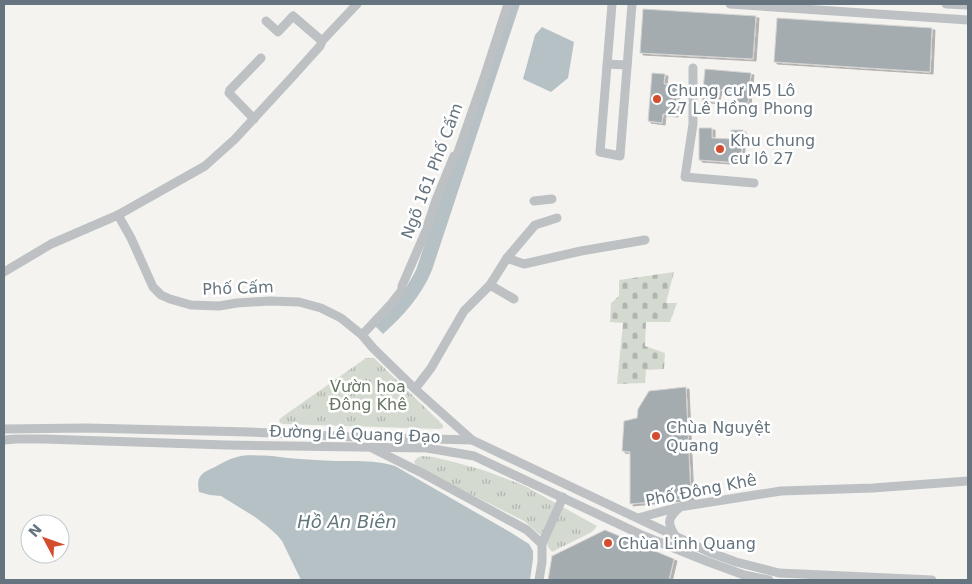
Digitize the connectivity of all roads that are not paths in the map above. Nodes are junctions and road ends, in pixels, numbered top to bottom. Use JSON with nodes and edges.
{"nodes":[{"id":1,"x":357,"y":4,"type":"edge"},
{"id":2,"x":508,"y":4,"type":"edge"},
{"id":3,"x":612,"y":4,"type":"edge"},
{"id":4,"x":632,"y":4,"type":"edge"},
{"id":5,"x":730,"y":4,"type":"edge"},
{"id":6,"x":946,"y":4,"type":"edge"},
{"id":7,"x":968,"y":5,"type":"edge"},
{"id":8,"x":968,"y":20,"type":"edge"},
{"id":9,"x":266,"y":22,"type":"dead end"},
{"id":10,"x":322,"y":41,"type":"junction"},
{"id":11,"x":261,"y":58,"type":"dead end"},
{"id":12,"x":607,"y":64,"type":"junction"},
{"id":13,"x":627,"y":65,"type":"junction"},
{"id":14,"x":693,"y":68,"type":"dead end"},
{"id":15,"x":254,"y":119,"type":"junction"},
{"id":16,"x":754,"y":183,"type":"dead end"},
{"id":17,"x":552,"y":199,"type":"dead end"},
{"id":18,"x":534,"y":201,"type":"dead end"},
{"id":19,"x":118,"y":215,"type":"junction"},
{"id":20,"x":557,"y":218,"type":"dead end"},
{"id":21,"x":645,"y":240,"type":"dead end"},
{"id":22,"x":507,"y":258,"type":"junction"},
{"id":23,"x":4,"y":272,"type":"edge"},
{"id":24,"x":490,"y":285,"type":"junction"},
{"id":25,"x":514,"y":299,"type":"dead end"},
{"id":26,"x":362,"y":335,"type":"junction"},
{"id":27,"x":373,"y":348,"type":"joint"},
{"id":28,"x":415,"y":389,"type":"junction"},
{"id":29,"x":4,"y":429,"type":"edge"},
{"id":30,"x":353,"y":437,"type":"junction"},
{"id":31,"x":4,"y":440,"type":"edge"},
{"id":32,"x":472,"y":440,"type":"junction"},
{"id":33,"x":371,"y":448,"type":"junction"},
{"id":34,"x":474,"y":456,"type":"junction"},
{"id":35,"x":968,"y":481,"type":"edge"},
{"id":36,"x":562,"y":497,"type":"junction"},
{"id":37,"x":679,"y":507,"type":"junction"},
{"id":38,"x":638,"y":518,"type":"junction"},
{"id":39,"x":631,"y":530,"type":"junction"},
{"id":40,"x":676,"y":537,"type":"junction"},
{"id":41,"x":542,"y":544,"type":"junction"},
{"id":42,"x":539,"y":580,"type":"edge"},
{"id":43,"x":769,"y":580,"type":"edge"},
{"id":44,"x":932,"y":580,"type":"edge"}],
"edges":[{"from":1,"to":10,"type":"street"},
{"from":2,"to":26,"type":"street","name":"Ngõ 161 Phố Cấm"},
{"from":3,"to":12,"type":"street"},
{"from":4,"to":13,"type":"street"},
{"from":5,"to":8,"type":"street"},
{"from":6,"to":7,"type":"street"},
{"from":9,"to":10,"type":"street"},
{"from":10,"to":15,"type":"street"},
{"from":11,"to":15,"type":"street"},
{"from":12,"to":13,"type":"street"},
{"from":12,"to":13,"type":"street"},
{"from":14,"to":16,"type":"street"},
{"from":15,"to":19,"type":"street"},
{"from":17,"to":18,"type":"street"},
{"from":19,"to":23,"type":"street"},
{"from":19,"to":26,"type":"street","name":"Phố Cấm"},
{"from":20,"to":22,"type":"street"},
{"from":21,"to":22,"type":"street"},
{"from":22,"to":24,"type":"street"},
{"from":24,"to":25,"type":"street"},
{"from":24,"to":28,"type":"street"},
{"from":26,"to":27,"type":"street","name":"Phố Cấm"},
{"from":27,"to":28,"type":"street","name":"Phố Đông Khê"},
{"from":28,"to":32,"type":"street","name":"Phố Đông Khê"},
{"from":29,"to":30,"type":"street","name":"Đường Lê Quang Đạo"},
{"from":30,"to":32,"type":"street","name":"Đường Lê Quang Đạo"},
{"from":30,"to":33,"type":"street"},
{"from":31,"to":33,"type":"street","name":"Đường Lê Quang Đạo"},
{"from":32,"to":34,"type":"street"},
{"from":32,"to":38,"type":"street","name":"Phố Đông Khê"},
{"from":33,"to":34,"type":"street","name":"Đường Lê Quang Đạo"},
{"from":33,"to":41,"type":"street"},
{"from":34,"to":36,"type":"street","name":"Đường Lê Quang Đạo"},
{"from":35,"to":37,"type":"street","name":"Phố Đông Khê"},
{"from":36,"to":39,"type":"street","name":"Đường Lê Quang Đạo"},
{"from":36,"to":41,"type":"street"},
{"from":37,"to":38,"type":"street","name":"Phố Đông Khê"},
{"from":37,"to":40,"type":"street"},
{"from":38,"to":39,"type":"street"},
{"from":38,"to":40,"type":"street"},
{"from":39,"to":43,"type":"street","name":"Đường Lê Quang Đạo"},
{"from":40,"to":44,"type":"street"},
{"from":41,"to":42,"type":"street"}]}
